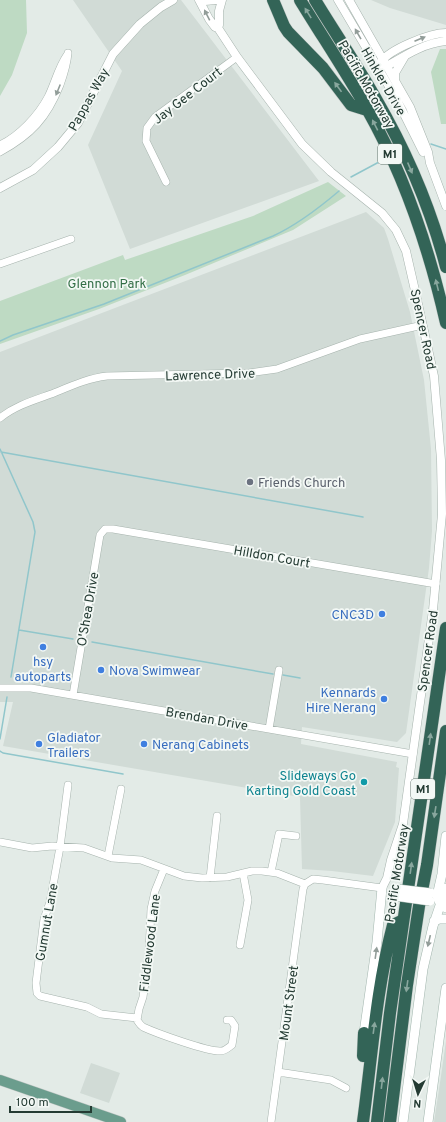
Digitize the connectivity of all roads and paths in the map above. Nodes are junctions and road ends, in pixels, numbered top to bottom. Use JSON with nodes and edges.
{"nodes":[{"id":1,"x":171,"y":0,"type":"edge"},
{"id":2,"x":200,"y":0,"type":"edge"},
{"id":3,"x":216,"y":0,"type":"edge"},
{"id":4,"x":222,"y":0,"type":"edge"},
{"id":5,"x":273,"y":0,"type":"edge"},
{"id":6,"x":300,"y":0,"type":"edge"},
{"id":7,"x":315,"y":0,"type":"edge"},
{"id":8,"x":338,"y":0,"type":"edge"},
{"id":9,"x":349,"y":0,"type":"edge"},
{"id":10,"x":218,"y":28,"type":"junction"},
{"id":11,"x":446,"y":33,"type":"edge"},
{"id":12,"x":446,"y":41,"type":"edge"},
{"id":13,"x":374,"y":43,"type":"junction"},
{"id":14,"x":397,"y":51,"type":"junction"},
{"id":15,"x":405,"y":56,"type":"junction"},
{"id":16,"x":237,"y":57,"type":"junction"},
{"id":17,"x":385,"y":63,"type":"junction"},
{"id":18,"x":377,"y":68,"type":"junction"},
{"id":19,"x":395,"y":80,"type":"junction"},
{"id":20,"x":367,"y":110,"type":"junction"},
{"id":21,"x":0,"y":146,"type":"edge"},
{"id":22,"x":0,"y":152,"type":"edge"},
{"id":23,"x":430,"y":163,"type":"junction"},
{"id":24,"x":166,"y":182,"type":"dead end"},
{"id":25,"x":0,"y":188,"type":"edge"},
{"id":26,"x":446,"y":206,"type":"edge"},
{"id":27,"x":71,"y":239,"type":"dead end"},
{"id":28,"x":0,"y":264,"type":"edge"},
{"id":29,"x":446,"y":267,"type":"edge"},
{"id":30,"x":446,"y":322,"type":"edge"},
{"id":31,"x":423,"y":325,"type":"junction"},
{"id":32,"x":0,"y":418,"type":"edge"},
{"id":33,"x":109,"y":528,"type":"joint"},
{"id":34,"x":436,"y":584,"type":"junction"},
{"id":35,"x":446,"y":628,"type":"edge"},
{"id":36,"x":279,"y":670,"type":"dead end"},
{"id":37,"x":0,"y":688,"type":"edge"},
{"id":38,"x":73,"y":695,"type":"junction"},
{"id":39,"x":269,"y":729,"type":"junction"},
{"id":40,"x":446,"y":732,"type":"edge"},
{"id":41,"x":413,"y":754,"type":"junction"},
{"id":42,"x":68,"y":785,"type":"dead end"},
{"id":43,"x":120,"y":789,"type":"dead end"},
{"id":44,"x":217,"y":816,"type":"dead end"},
{"id":45,"x":296,"y":836,"type":"dead end"},
{"id":46,"x":446,"y":836,"type":"edge"},
{"id":47,"x":0,"y":842,"type":"edge"},
{"id":48,"x":60,"y":846,"type":"junction"},
{"id":49,"x":108,"y":856,"type":"junction"},
{"id":50,"x":164,"y":869,"type":"junction"},
{"id":51,"x":271,"y":872,"type":"junction"},
{"id":52,"x":243,"y":873,"type":"junction"},
{"id":53,"x":210,"y":878,"type":"junction"},
{"id":54,"x":305,"y":884,"type":"junction"},
{"id":55,"x":382,"y":888,"type":"junction"},
{"id":56,"x":446,"y":888,"type":"edge"},
{"id":57,"x":440,"y":899,"type":"edge"},
{"id":58,"x":403,"y":920,"type":"junction"},
{"id":59,"x":446,"y":920,"type":"edge"},
{"id":60,"x":434,"y":921,"type":"junction"},
{"id":61,"x":240,"y":945,"type":"dead end"},
{"id":62,"x":446,"y":988,"type":"edge"},
{"id":63,"x":137,"y":1018,"type":"junction"},
{"id":64,"x":227,"y":1020,"type":"dead end"},
{"id":65,"x":364,"y":1033,"type":"joint"},
{"id":66,"x":278,"y":1072,"type":"junction"},
{"id":67,"x":0,"y":1080,"type":"edge"},
{"id":68,"x":346,"y":1088,"type":"dead end"},
{"id":69,"x":364,"y":1109,"type":"junction"},
{"id":70,"x":121,"y":1122,"type":"edge"},
{"id":71,"x":271,"y":1122,"type":"edge"},
{"id":72,"x":362,"y":1122,"type":"edge"},
{"id":73,"x":377,"y":1122,"type":"edge"},
{"id":74,"x":390,"y":1122,"type":"edge"},
{"id":75,"x":403,"y":1122,"type":"edge"},
{"id":76,"x":428,"y":1122,"type":"edge"}],
"edges":[{"from":1,"to":25,"type":"street","name":"Pappas Way"},
{"from":2,"to":3,"type":"street"},
{"from":10,"to":2,"type":"street","name":"Spencer Road","one_way":true},
{"from":4,"to":10,"type":"street"},
{"from":20,"to":5,"type":"highway","one_way":true},
{"from":20,"to":6,"type":"highway","name":"Pacific Motorway","number":"M1","one_way":true},
{"from":7,"to":29,"type":"highway","name":"Pacific Motorway","number":"M1","one_way":true},
{"from":18,"to":8,"type":"street","name":"Hinkler Drive","one_way":true},
{"from":9,"to":13,"type":"street","name":"Hinkler Drive"},
{"from":10,"to":16,"type":"street","name":"Spencer Road"},
{"from":14,"to":11,"type":"street","one_way":true},
{"from":12,"to":15,"type":"street"},
{"from":13,"to":14,"type":"street"},
{"from":13,"to":17,"type":"street","name":"Hinkler Drive"},
{"from":14,"to":17,"type":"street"},
{"from":15,"to":17,"type":"street"},
{"from":15,"to":19,"type":"street"},
{"from":16,"to":24,"type":"street","name":"Jay Gee Court"},
{"from":16,"to":31,"type":"street","name":"Spencer Road"},
{"from":17,"to":18,"type":"street"},
{"from":17,"to":19,"type":"street","name":"Hinkler Drive"},
{"from":18,"to":23,"type":"street","name":"Hinkler Drive"},
{"from":19,"to":23,"type":"street","name":"Hinkler Drive"},
{"from":30,"to":20,"type":"highway","name":"Pacific Motorway","number":"M1","one_way":true},
{"from":21,"to":22,"type":"street","one_way":true},
{"from":23,"to":26,"type":"street","name":"Hinkler Drive"},
{"from":27,"to":28,"type":"street"},
{"from":31,"to":32,"type":"street","name":"Lawrence Drive"},
{"from":31,"to":34,"type":"street","name":"Spencer Road"},
{"from":33,"to":34,"type":"street","name":"Hilldon Court"},
{"from":33,"to":38,"type":"street","name":"O'Shea Drive"},
{"from":34,"to":41,"type":"street","name":"Spencer Road"},
{"from":58,"to":35,"type":"highway","name":"Pacific Motorway","number":"M1","one_way":true},
{"from":36,"to":39,"type":"street"},
{"from":37,"to":38,"type":"street","name":"Brendan Drive"},
{"from":38,"to":39,"type":"street","name":"Brendan Drive"},
{"from":39,"to":41,"type":"street","name":"Brendan Drive"},
{"from":40,"to":74,"type":"highway","number":"M1","one_way":true},
{"from":41,"to":55,"type":"street","name":"Spencer Road"},
{"from":42,"to":48,"type":"street","name":"Gumnut Lane"},
{"from":43,"to":49,"type":"street"},
{"from":44,"to":53,"type":"street"},
{"from":45,"to":51,"type":"street"},
{"from":46,"to":57,"type":"main road"},
{"from":47,"to":48,"type":"street"},
{"from":48,"to":49,"type":"street"},
{"from":48,"to":63,"type":"street","name":"Gumnut Lane"},
{"from":49,"to":50,"type":"street"},
{"from":50,"to":53,"type":"street"},
{"from":50,"to":63,"type":"street","name":"Fiddlewood Lane"},
{"from":51,"to":52,"type":"street"},
{"from":51,"to":54,"type":"street"},
{"from":52,"to":53,"type":"street"},
{"from":52,"to":61,"type":"street"},
{"from":54,"to":55,"type":"street"},
{"from":54,"to":66,"type":"street","name":"Mount Street"},
{"from":55,"to":57,"type":"main road","bridge":true},
{"from":65,"to":55,"type":"main road","one_way":true},
{"from":56,"to":57,"type":"main road"},
{"from":57,"to":60,"type":"main road"},
{"from":69,"to":58,"type":"highway","one_way":true},
{"from":73,"to":58,"type":"highway","name":"Pacific Motorway","number":"M1","one_way":true},
{"from":59,"to":60,"type":"main road"},
{"from":60,"to":75,"type":"main road","one_way":true},
{"from":62,"to":76,"type":"main road"},
{"from":63,"to":64,"type":"street"},
{"from":65,"to":69,"type":"highway"},
{"from":66,"to":68,"type":"street"},
{"from":66,"to":71,"type":"street","name":"Mount Street"},
{"from":67,"to":70,"type":"main road"},
{"from":69,"to":72,"type":"highway"}]}
